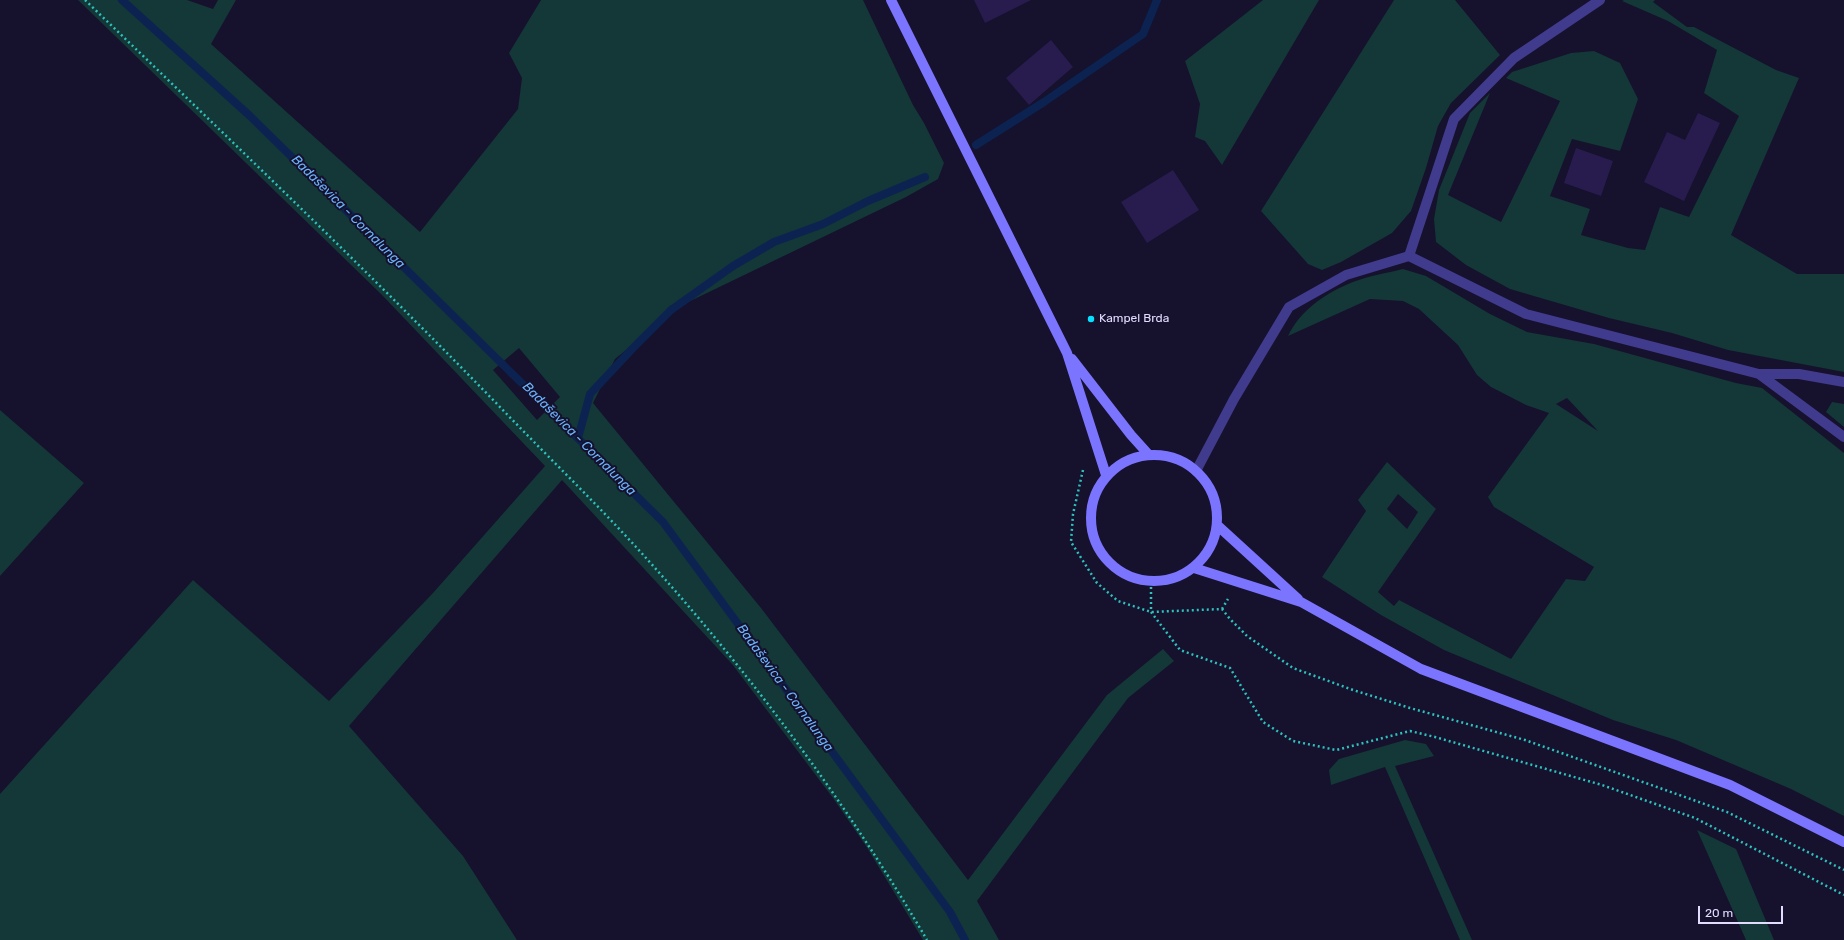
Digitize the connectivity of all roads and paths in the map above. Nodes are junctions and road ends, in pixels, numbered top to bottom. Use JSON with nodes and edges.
{"nodes":[{"id":1,"x":85,"y":0,"type":"edge"},
{"id":2,"x":891,"y":0,"type":"edge"},
{"id":3,"x":1600,"y":0,"type":"edge"},
{"id":4,"x":1409,"y":256,"type":"junction"},
{"id":5,"x":1067,"y":353,"type":"junction"},
{"id":6,"x":1759,"y":374,"type":"junction"},
{"id":7,"x":1844,"y":382,"type":"edge"},
{"id":8,"x":1844,"y":437,"type":"edge"},
{"id":9,"x":1149,"y":455,"type":"junction"},
{"id":10,"x":1083,"y":468,"type":"dead end"},
{"id":11,"x":1196,"y":471,"type":"junction"},
{"id":12,"x":1106,"y":475,"type":"junction"},
{"id":13,"x":1217,"y":525,"type":"junction"},
{"id":14,"x":1194,"y":568,"type":"junction"},
{"id":15,"x":1151,"y":582,"type":"junction"},
{"id":16,"x":1301,"y":602,"type":"junction"},
{"id":17,"x":1151,"y":612,"type":"junction"},
{"id":18,"x":1844,"y":842,"type":"edge"},
{"id":19,"x":1844,"y":870,"type":"edge"},
{"id":20,"x":1844,"y":895,"type":"edge"},
{"id":21,"x":927,"y":940,"type":"edge"}],
"edges":[{"from":1,"to":21,"type":"path"},
{"from":2,"to":5,"type":"street"},
{"from":3,"to":4,"type":"street"},
{"from":4,"to":6,"type":"street"},
{"from":4,"to":11,"type":"street"},
{"from":5,"to":9,"type":"street"},
{"from":5,"to":12,"type":"street"},
{"from":6,"to":7,"type":"street"},
{"from":6,"to":8,"type":"street"},
{"from":9,"to":11,"type":"street"},
{"from":9,"to":12,"type":"street"},
{"from":10,"to":17,"type":"path"},
{"from":11,"to":13,"type":"street"},
{"from":12,"to":15,"type":"street"},
{"from":13,"to":14,"type":"street"},
{"from":13,"to":16,"type":"street"},
{"from":14,"to":15,"type":"street"},
{"from":14,"to":16,"type":"street"},
{"from":15,"to":17,"type":"path"},
{"from":16,"to":18,"type":"street"},
{"from":17,"to":19,"type":"path"},
{"from":17,"to":20,"type":"path"}]}
